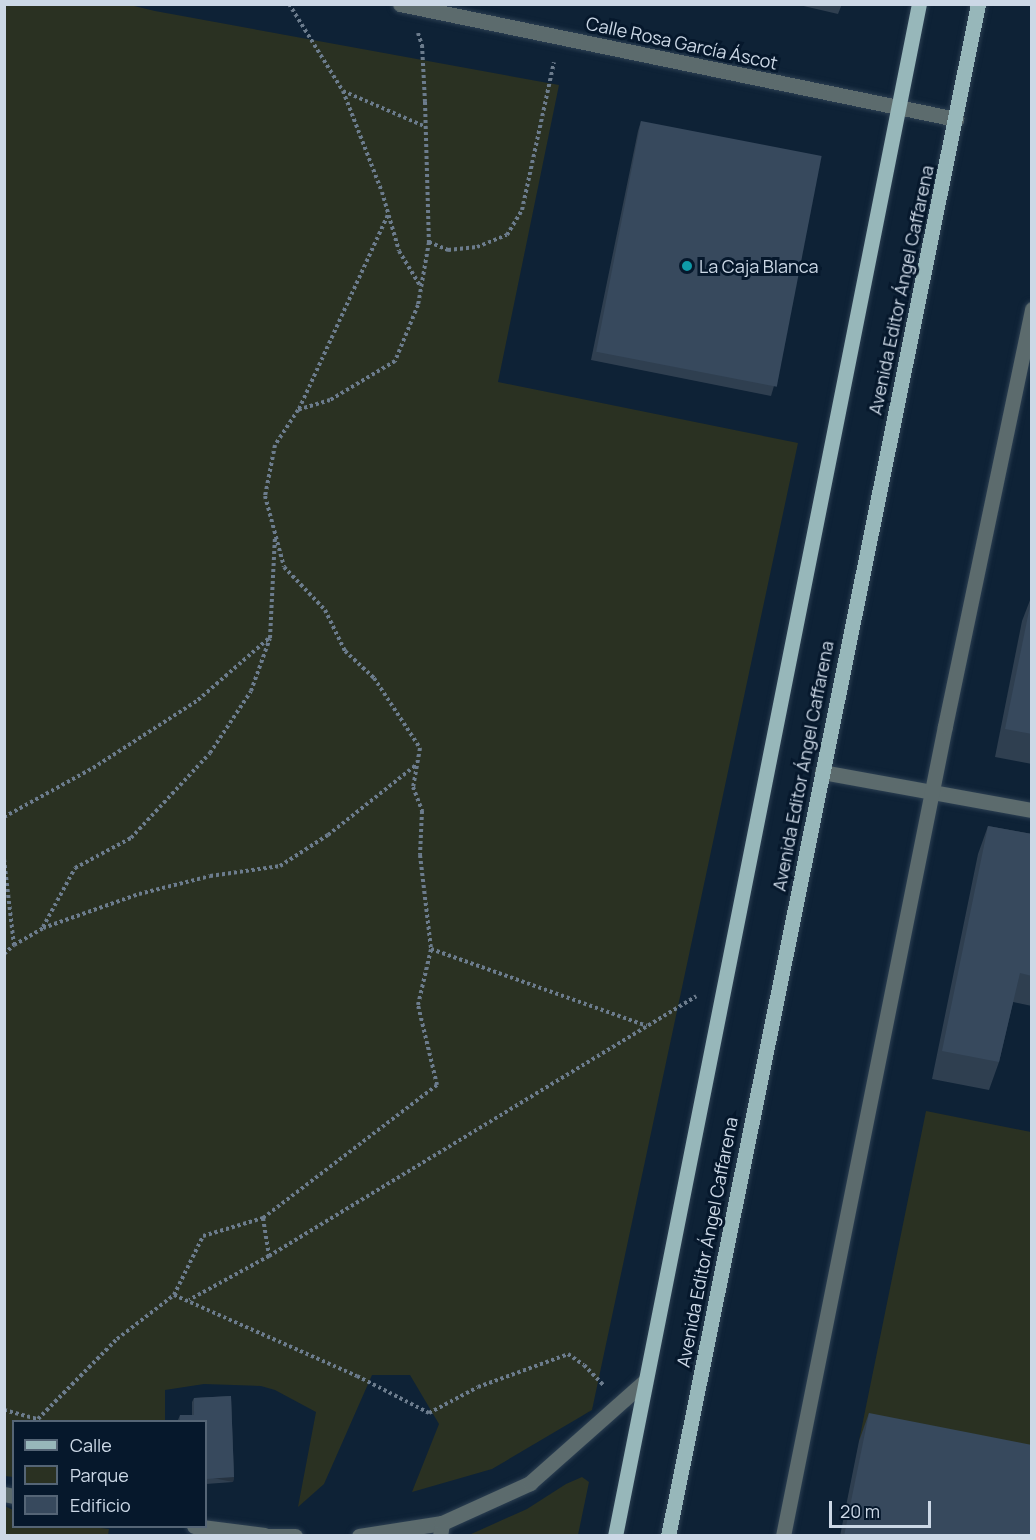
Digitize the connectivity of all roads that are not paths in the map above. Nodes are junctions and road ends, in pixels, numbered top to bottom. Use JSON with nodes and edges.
{"nodes":[{"id":1,"x":919,"y":4,"type":"edge"},
{"id":2,"x":978,"y":4,"type":"edge"},
{"id":3,"x":404,"y":5,"type":"edge"},
{"id":4,"x":897,"y":108,"type":"junction"},
{"id":5,"x":956,"y":119,"type":"junction"},
{"id":6,"x":1032,"y":309,"type":"edge"},
{"id":7,"x":822,"y":772,"type":"junction"},
{"id":8,"x":932,"y":791,"type":"junction"},
{"id":9,"x":1032,"y":810,"type":"edge"},
{"id":10,"x":645,"y":1381,"type":"junction"},
{"id":11,"x":203,"y":1528,"type":"edge"},
{"id":12,"x":441,"y":1529,"type":"edge"},
{"id":13,"x":264,"y":1535,"type":"edge"},
{"id":14,"x":295,"y":1536,"type":"edge"},
{"id":15,"x":359,"y":1536,"type":"edge"},
{"id":16,"x":615,"y":1536,"type":"edge"},
{"id":17,"x":668,"y":1536,"type":"edge"},
{"id":18,"x":783,"y":1536,"type":"edge"}],
"edges":[{"from":1,"to":4,"type":"main road","name":"Avenida Editor Ángel Caffarena"},
{"from":2,"to":5,"type":"main road","name":"Avenida Editor Ángel Caffarena"},
{"from":3,"to":4,"type":"street","name":"Calle Rosa García Áscot"},
{"from":4,"to":5,"type":"street","name":"Calle Rosa García Áscot"},
{"from":4,"to":10,"type":"main road","name":"Avenida Editor Ángel Caffarena"},
{"from":5,"to":7,"type":"main road","name":"Avenida Editor Ángel Caffarena"},
{"from":6,"to":8,"type":"street"},
{"from":7,"to":8,"type":"street"},
{"from":7,"to":17,"type":"main road","name":"Avenida Editor Ángel Caffarena"},
{"from":8,"to":9,"type":"street"},
{"from":8,"to":18,"type":"street"},
{"from":10,"to":12,"type":"street"},
{"from":10,"to":16,"type":"main road","name":"Avenida Editor Ángel Caffarena"},
{"from":11,"to":13,"type":"street"},
{"from":12,"to":15,"type":"street"},
{"from":13,"to":14,"type":"street"}]}
